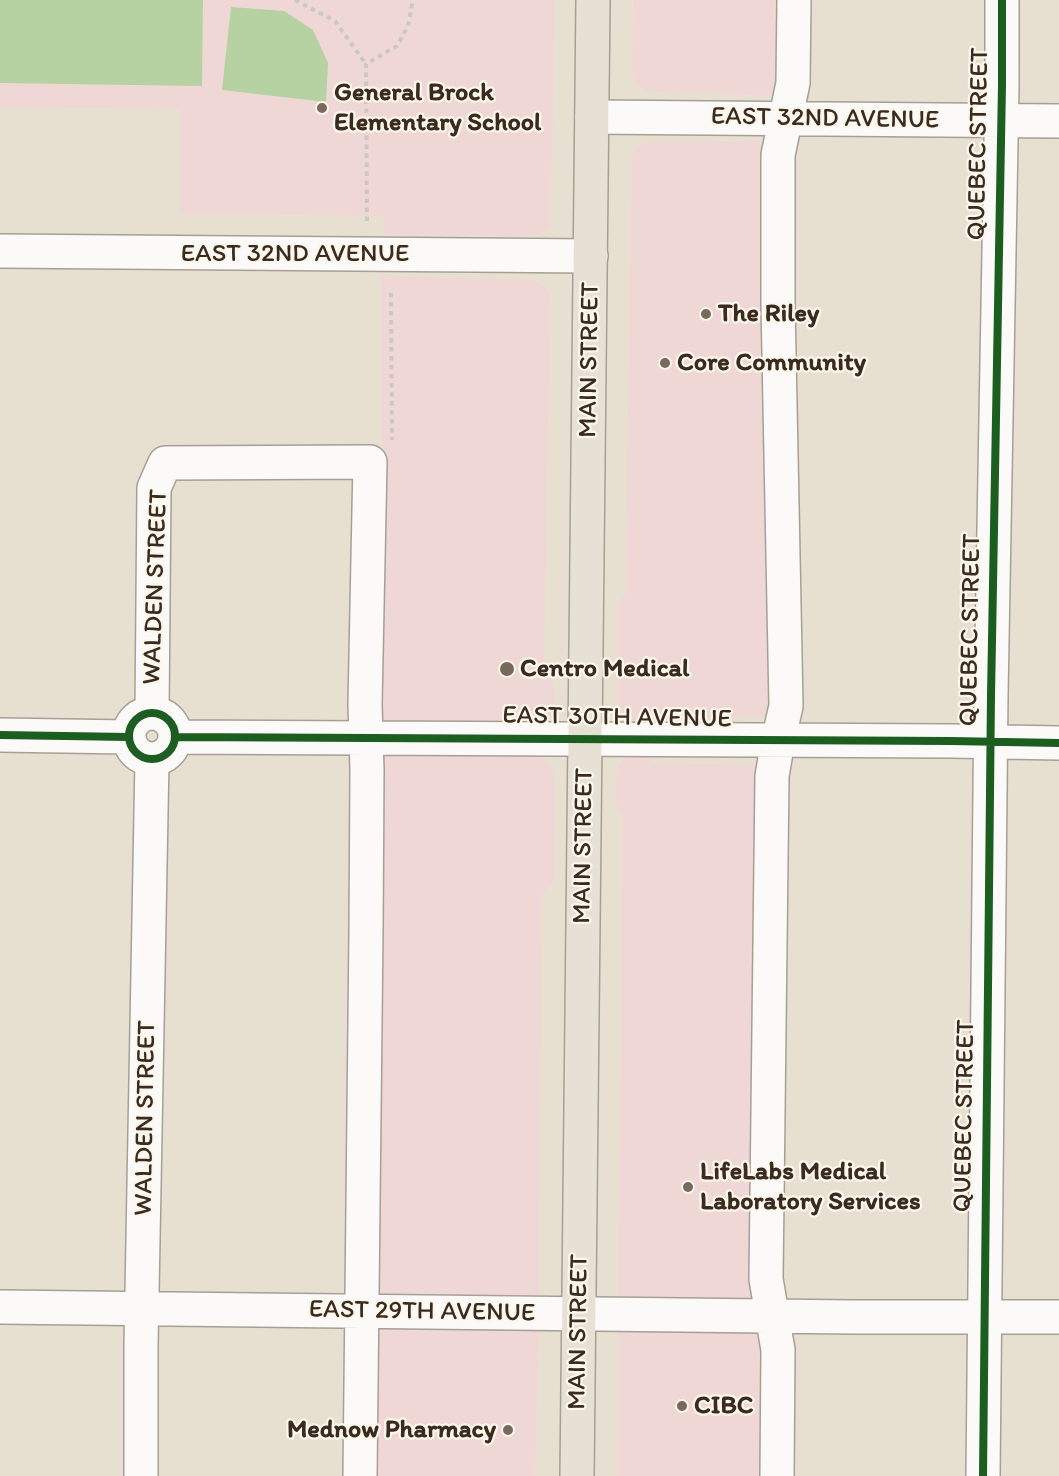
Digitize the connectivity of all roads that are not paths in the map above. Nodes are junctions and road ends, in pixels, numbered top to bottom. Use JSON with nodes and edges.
{"nodes":[{"id":1,"x":593,"y":0,"type":"edge"},
{"id":2,"x":794,"y":0,"type":"edge"},
{"id":3,"x":1002,"y":0,"type":"edge"},
{"id":4,"x":592,"y":117,"type":"junction"},
{"id":5,"x":785,"y":119,"type":"junction"},
{"id":6,"x":1001,"y":121,"type":"junction"},
{"id":7,"x":1059,"y":121,"type":"edge"},
{"id":8,"x":0,"y":251,"type":"edge"},
{"id":9,"x":591,"y":256,"type":"junction"},
{"id":10,"x":152,"y":713,"type":"junction"},
{"id":11,"x":0,"y":735,"type":"edge"},
{"id":12,"x":128,"y":737,"type":"junction"},
{"id":13,"x":366,"y":738,"type":"junction"},
{"id":14,"x":585,"y":738,"type":"junction"},
{"id":15,"x":778,"y":741,"type":"junction"},
{"id":16,"x":990,"y":741,"type":"junction"},
{"id":17,"x":1059,"y":743,"type":"edge"},
{"id":18,"x":164,"y":748,"type":"junction"},
{"id":19,"x":0,"y":1308,"type":"edge"},
{"id":20,"x":142,"y":1309,"type":"junction"},
{"id":21,"x":362,"y":1312,"type":"junction"},
{"id":22,"x":579,"y":1314,"type":"junction"},
{"id":23,"x":772,"y":1315,"type":"junction"},
{"id":24,"x":984,"y":1317,"type":"junction"},
{"id":25,"x":1059,"y":1317,"type":"edge"},
{"id":26,"x":141,"y":1476,"type":"edge"},
{"id":27,"x":360,"y":1476,"type":"edge"},
{"id":28,"x":577,"y":1476,"type":"edge"},
{"id":29,"x":777,"y":1476,"type":"edge"},
{"id":30,"x":983,"y":1476,"type":"edge"}],
"edges":[{"from":1,"to":4,"type":"main road","name":"MAIN STREET"},
{"from":2,"to":5,"type":"street"},
{"from":3,"to":6,"type":"street","name":"QUEBEC STREET"},
{"from":4,"to":5,"type":"street","name":"EAST 32ND AVENUE"},
{"from":4,"to":9,"type":"main road","name":"MAIN STREET"},
{"from":5,"to":6,"type":"street","name":"EAST 32ND AVENUE"},
{"from":5,"to":15,"type":"street"},
{"from":6,"to":7,"type":"street","name":"EAST 32ND AVENUE"},
{"from":6,"to":16,"type":"street","name":"QUEBEC STREET"},
{"from":8,"to":9,"type":"street","name":"EAST 32ND AVENUE"},
{"from":9,"to":14,"type":"main road","name":"MAIN STREET"},
{"from":10,"to":12,"type":"street"},
{"from":10,"to":13,"type":"street","name":"WALDEN STREET"},
{"from":10,"to":18,"type":"street"},
{"from":11,"to":12,"type":"street"},
{"from":12,"to":18,"type":"street"},
{"from":13,"to":14,"type":"street","name":"EAST 30TH AVENUE"},
{"from":13,"to":18,"type":"street","name":"EAST 30TH AVENUE"},
{"from":13,"to":21,"type":"street"},
{"from":14,"to":15,"type":"street","name":"EAST 30TH AVENUE"},
{"from":14,"to":22,"type":"main road","name":"MAIN STREET"},
{"from":15,"to":16,"type":"street","name":"EAST 30TH AVENUE"},
{"from":15,"to":23,"type":"street"},
{"from":16,"to":17,"type":"street","name":"EAST 30TH AVENUE"},
{"from":16,"to":24,"type":"street","name":"QUEBEC STREET"},
{"from":18,"to":20,"type":"street","name":"WALDEN STREET"},
{"from":19,"to":20,"type":"street","name":"EAST 29TH AVENUE"},
{"from":20,"to":21,"type":"street","name":"EAST 29TH AVENUE"},
{"from":20,"to":26,"type":"street","name":"WALDEN STREET"},
{"from":21,"to":22,"type":"street","name":"EAST 29TH AVENUE"},
{"from":21,"to":27,"type":"street"},
{"from":22,"to":23,"type":"street","name":"EAST 29TH AVENUE"},
{"from":22,"to":28,"type":"main road","name":"MAIN STREET"},
{"from":23,"to":24,"type":"street","name":"EAST 29TH AVENUE"},
{"from":23,"to":29,"type":"street"},
{"from":24,"to":25,"type":"street","name":"EAST 29TH AVENUE"},
{"from":24,"to":30,"type":"street","name":"QUEBEC STREET"}]}
